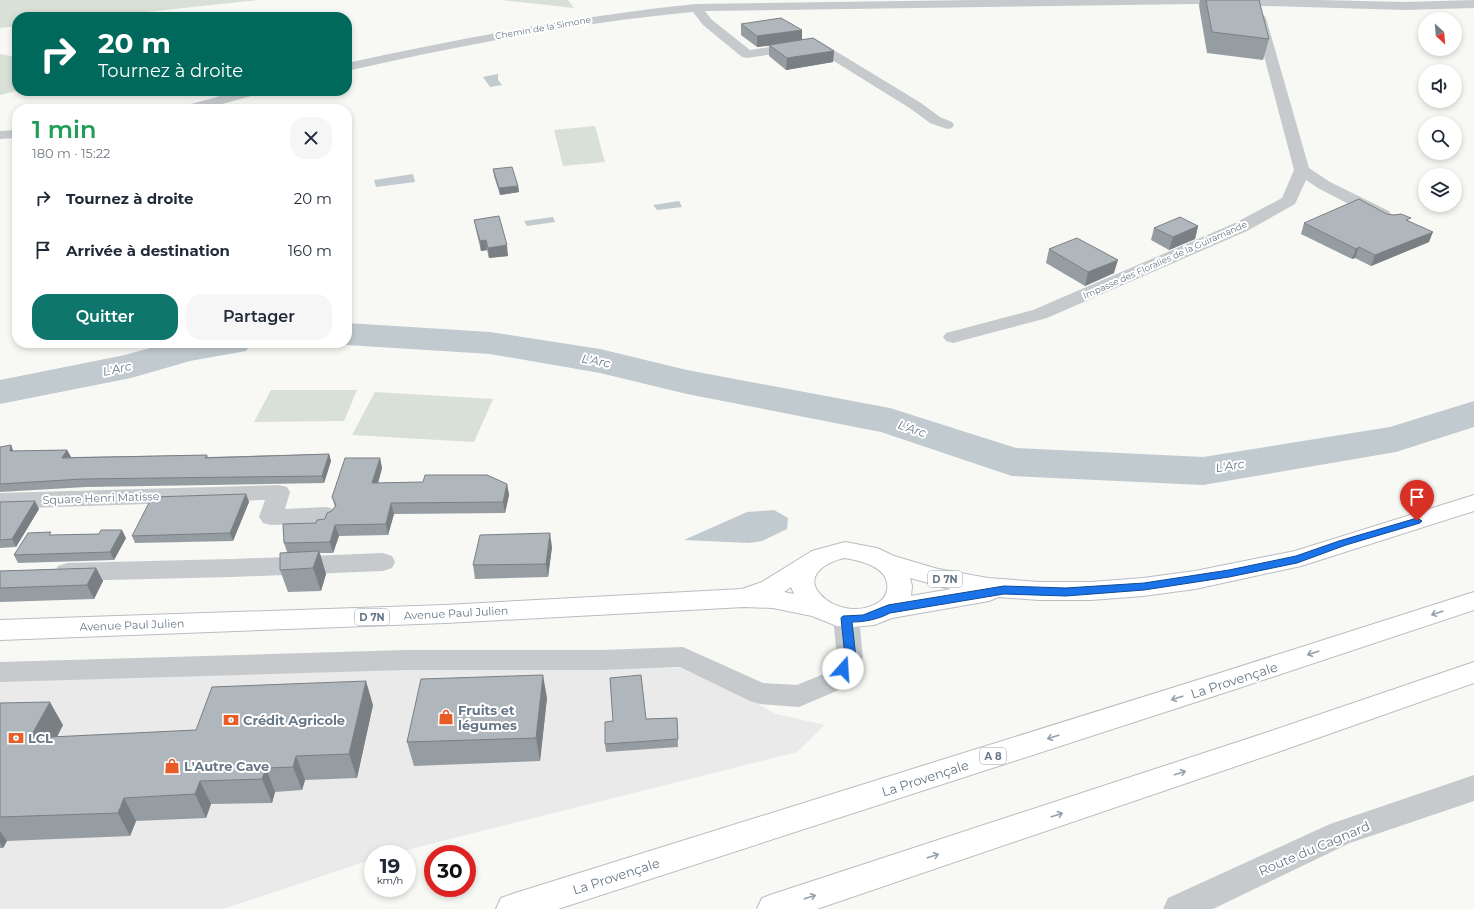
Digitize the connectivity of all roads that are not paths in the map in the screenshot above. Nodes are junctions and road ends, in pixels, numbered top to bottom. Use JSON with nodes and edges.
{"nodes":[{"id":1,"x":1257,"y":1,"type":"edge"},
{"id":2,"x":693,"y":4,"type":"edge"},
{"id":3,"x":1474,"y":4,"type":"edge"},
{"id":4,"x":352,"y":66,"type":"edge"},
{"id":5,"x":235,"y":96,"type":"edge"},
{"id":6,"x":207,"y":104,"type":"edge"},
{"id":7,"x":947,"y":125,"type":"dead end"},
{"id":8,"x":12,"y":134,"type":"edge"},
{"id":9,"x":0,"y":135,"type":"edge"},
{"id":10,"x":1302,"y":170,"type":"junction"},
{"id":11,"x":1390,"y":220,"type":"edge"},
{"id":12,"x":953,"y":338,"type":"dead end"},
{"id":13,"x":0,"y":501,"type":"edge"},
{"id":14,"x":1474,"y":503,"type":"edge"},
{"id":15,"x":326,"y":515,"type":"edge"},
{"id":16,"x":813,"y":561,"type":"junction"},
{"id":17,"x":383,"y":562,"type":"dead end"},
{"id":18,"x":888,"y":563,"type":"junction"},
{"id":19,"x":47,"y":572,"type":"edge"},
{"id":20,"x":1004,"y":590,"type":"junction"},
{"id":21,"x":744,"y":598,"type":"junction"},
{"id":22,"x":1474,"y":601,"type":"edge"},
{"id":23,"x":818,"y":608,"type":"junction"},
{"id":24,"x":888,"y":609,"type":"junction"},
{"id":25,"x":846,"y":618,"type":"junction"},
{"id":26,"x":0,"y":630,"type":"edge"},
{"id":27,"x":0,"y":672,"type":"edge"},
{"id":28,"x":1474,"y":672,"type":"edge"},
{"id":29,"x":1474,"y":788,"type":"edge"},
{"id":30,"x":512,"y":909,"type":"edge"},
{"id":31,"x":773,"y":909,"type":"edge"},
{"id":32,"x":1179,"y":909,"type":"edge"}],
"edges":[{"from":1,"to":2,"type":"street","name":"Chemin de la Simone"},
{"from":1,"to":3,"type":"street","name":"Chemin de la Simone"},
{"from":1,"to":10,"type":"street"},
{"from":2,"to":4,"type":"street","name":"Chemin de la Simone"},
{"from":2,"to":7,"type":"street"},
{"from":5,"to":6,"type":"street"},
{"from":8,"to":9,"type":"street"},
{"from":10,"to":11,"type":"street"},
{"from":10,"to":12,"type":"street","name":"Impasse des Floralies de la Guiramande"},
{"from":13,"to":15,"type":"street","name":"Square Henri Matisse"},
{"from":14,"to":20,"type":"main road","number":"D 7N"},
{"from":16,"to":18,"type":"main road"},
{"from":16,"to":21,"type":"main road","name":"Avenue Paul Julien","number":"D 7N"},
{"from":16,"to":23,"type":"main road"},
{"from":17,"to":19,"type":"street"},
{"from":18,"to":20,"type":"main road","number":"D 7N"},
{"from":18,"to":24,"type":"main road"},
{"from":20,"to":24,"type":"main road","number":"D 7N"},
{"from":21,"to":23,"type":"main road","name":"Avenue Paul Julien","number":"D 7N"},
{"from":21,"to":26,"type":"main road","name":"Avenue Paul Julien","number":"D 7N"},
{"from":22,"to":30,"type":"main road","name":"La Provençale","number":"A 8","one_way":true},
{"from":23,"to":25,"type":"main road"},
{"from":24,"to":25,"type":"main road"},
{"from":25,"to":27,"type":"street"},
{"from":31,"to":28,"type":"main road","one_way":true},
{"from":29,"to":32,"type":"street","name":"Route du Cagnard"}]}
